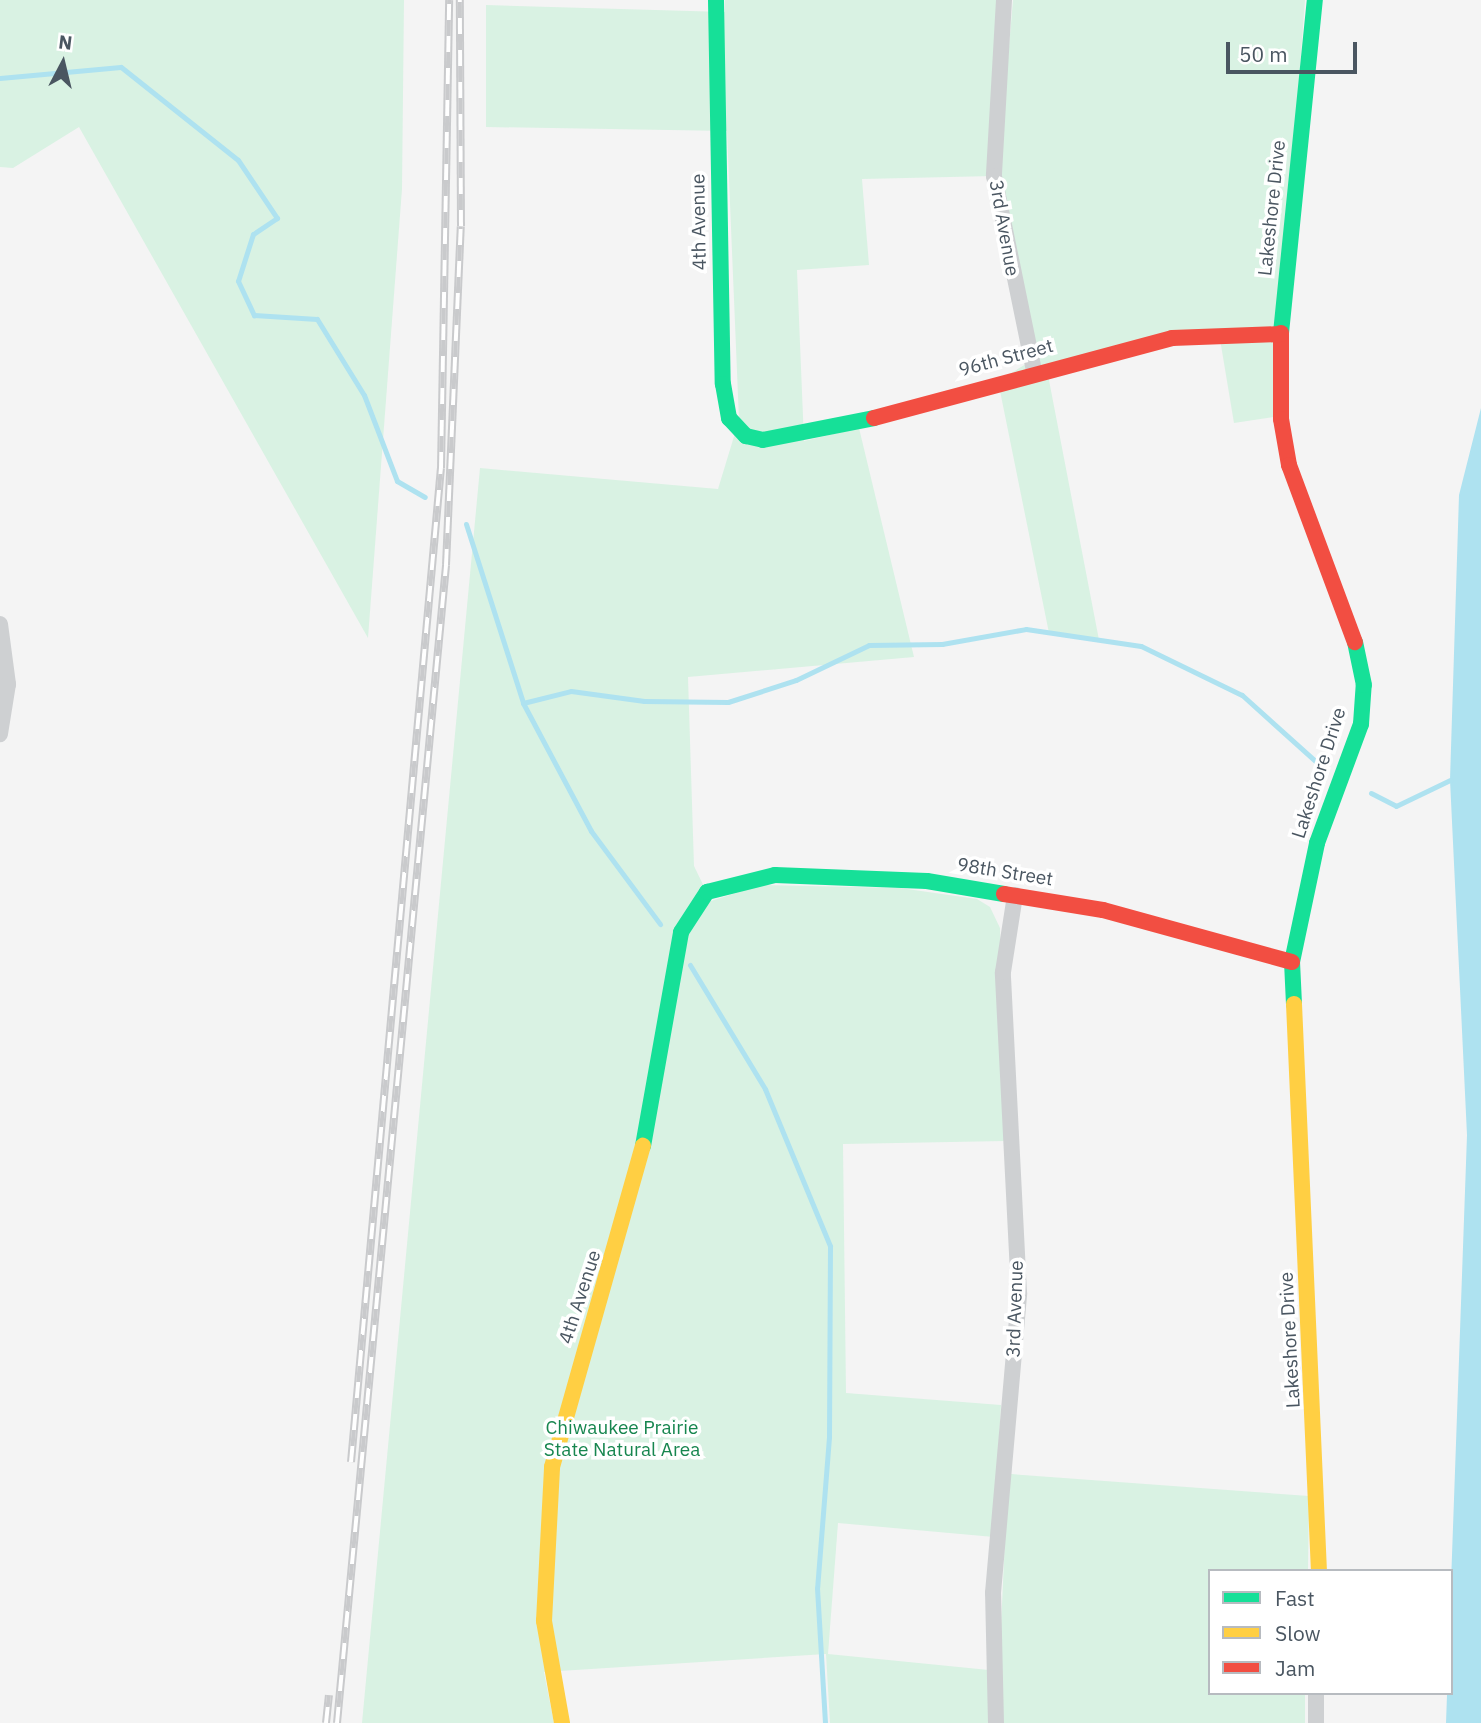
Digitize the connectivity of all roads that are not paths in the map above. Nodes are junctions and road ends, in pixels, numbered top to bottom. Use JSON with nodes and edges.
{"nodes":[{"id":1,"x":716,"y":0,"type":"edge"},
{"id":2,"x":1004,"y":0,"type":"edge"},
{"id":3,"x":1315,"y":0,"type":"edge"},
{"id":4,"x":1281,"y":334,"type":"junction"},
{"id":5,"x":1034,"y":371,"type":"junction"},
{"id":6,"x":746,"y":436,"type":"joint"},
{"id":7,"x":0,"y":624,"type":"edge"},
{"id":8,"x":0,"y":734,"type":"edge"},
{"id":9,"x":707,"y":892,"type":"joint"},
{"id":10,"x":1015,"y":895,"type":"junction"},
{"id":11,"x":1292,"y":962,"type":"junction"},
{"id":12,"x":1319,"y":1569,"type":"edge"},
{"id":13,"x":1316,"y":1695,"type":"edge"},
{"id":14,"x":562,"y":1723,"type":"edge"},
{"id":15,"x":996,"y":1723,"type":"edge"},
{"id":16,"x":1316,"y":1723,"type":"edge"}],
"edges":[{"from":1,"to":6,"type":"street","name":"4th Avenue"},
{"from":2,"to":5,"type":"street","name":"3rd Avenue"},
{"from":3,"to":4,"type":"street","name":"Lakeshore Drive"},
{"from":4,"to":5,"type":"street","name":"96th Street"},
{"from":4,"to":11,"type":"street","name":"Lakeshore Drive"},
{"from":5,"to":6,"type":"street","name":"96th Street"},
{"from":7,"to":8,"type":"street"},
{"from":9,"to":10,"type":"street","name":"98th Street"},
{"from":9,"to":14,"type":"street","name":"4th Avenue"},
{"from":10,"to":11,"type":"street","name":"98th Street"},
{"from":10,"to":15,"type":"street","name":"3rd Avenue"},
{"from":11,"to":12,"type":"street","name":"Lakeshore Drive"},
{"from":13,"to":16,"type":"street"}]}
